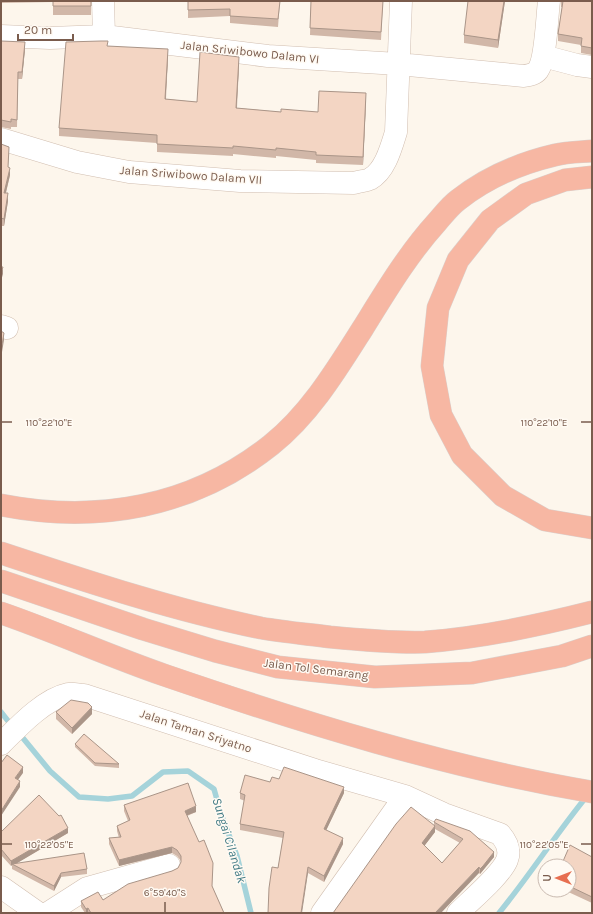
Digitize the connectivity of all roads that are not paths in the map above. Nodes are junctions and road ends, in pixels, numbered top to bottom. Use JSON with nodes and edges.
{"nodes":[{"id":1,"x":103,"y":1,"type":"edge"},
{"id":2,"x":401,"y":1,"type":"edge"},
{"id":3,"x":549,"y":1,"type":"edge"},
{"id":4,"x":1,"y":36,"type":"edge"},
{"id":5,"x":104,"y":36,"type":"junction"},
{"id":6,"x":543,"y":56,"type":"junction"},
{"id":7,"x":398,"y":64,"type":"junction"},
{"id":8,"x":592,"y":67,"type":"edge"},
{"id":9,"x":1,"y":139,"type":"edge"},
{"id":10,"x":592,"y":151,"type":"edge"},
{"id":11,"x":592,"y":177,"type":"edge"},
{"id":12,"x":10,"y":507,"type":"edge"},
{"id":13,"x":592,"y":528,"type":"edge"},
{"id":14,"x":2,"y":553,"type":"edge"},
{"id":15,"x":1,"y":581,"type":"edge"},
{"id":16,"x":592,"y":612,"type":"edge"},
{"id":17,"x":8,"y":615,"type":"edge"},
{"id":18,"x":592,"y":646,"type":"edge"},
{"id":19,"x":1,"y":744,"type":"edge"},
{"id":20,"x":592,"y":792,"type":"edge"},
{"id":21,"x":405,"y":796,"type":"junction"},
{"id":22,"x":169,"y":865,"type":"dead end"},
{"id":23,"x":1,"y":887,"type":"edge"},
{"id":24,"x":38,"y":913,"type":"edge"},
{"id":25,"x":48,"y":913,"type":"edge"},
{"id":26,"x":322,"y":913,"type":"edge"},
{"id":27,"x":458,"y":913,"type":"edge"}],
"edges":[{"from":1,"to":5,"type":"street"},
{"from":2,"to":7,"type":"street"},
{"from":3,"to":6,"type":"street","name":"Jalan Sriwibowo Dalam VI"},
{"from":4,"to":5,"type":"street","name":"Jalan Sriwibowo Dalam VI"},
{"from":5,"to":7,"type":"street","name":"Jalan Sriwibowo Dalam VI"},
{"from":6,"to":7,"type":"street","name":"Jalan Sriwibowo Dalam VI"},
{"from":6,"to":8,"type":"street"},
{"from":7,"to":9,"type":"street","name":"Jalan Sriwibowo Dalam VII"},
{"from":10,"to":12,"type":"highway"},
{"from":11,"to":13,"type":"highway"},
{"from":14,"to":16,"type":"highway"},
{"from":15,"to":18,"type":"highway","name":"Jalan Tol Semarang"},
{"from":17,"to":20,"type":"highway"},
{"from":19,"to":21,"type":"street","name":"Jalan Taman Sriyatno"},
{"from":21,"to":26,"type":"street"},
{"from":21,"to":27,"type":"street","name":"Jalan Taman Sriyatno"},
{"from":22,"to":25,"type":"street"},
{"from":23,"to":24,"type":"street"}]}
